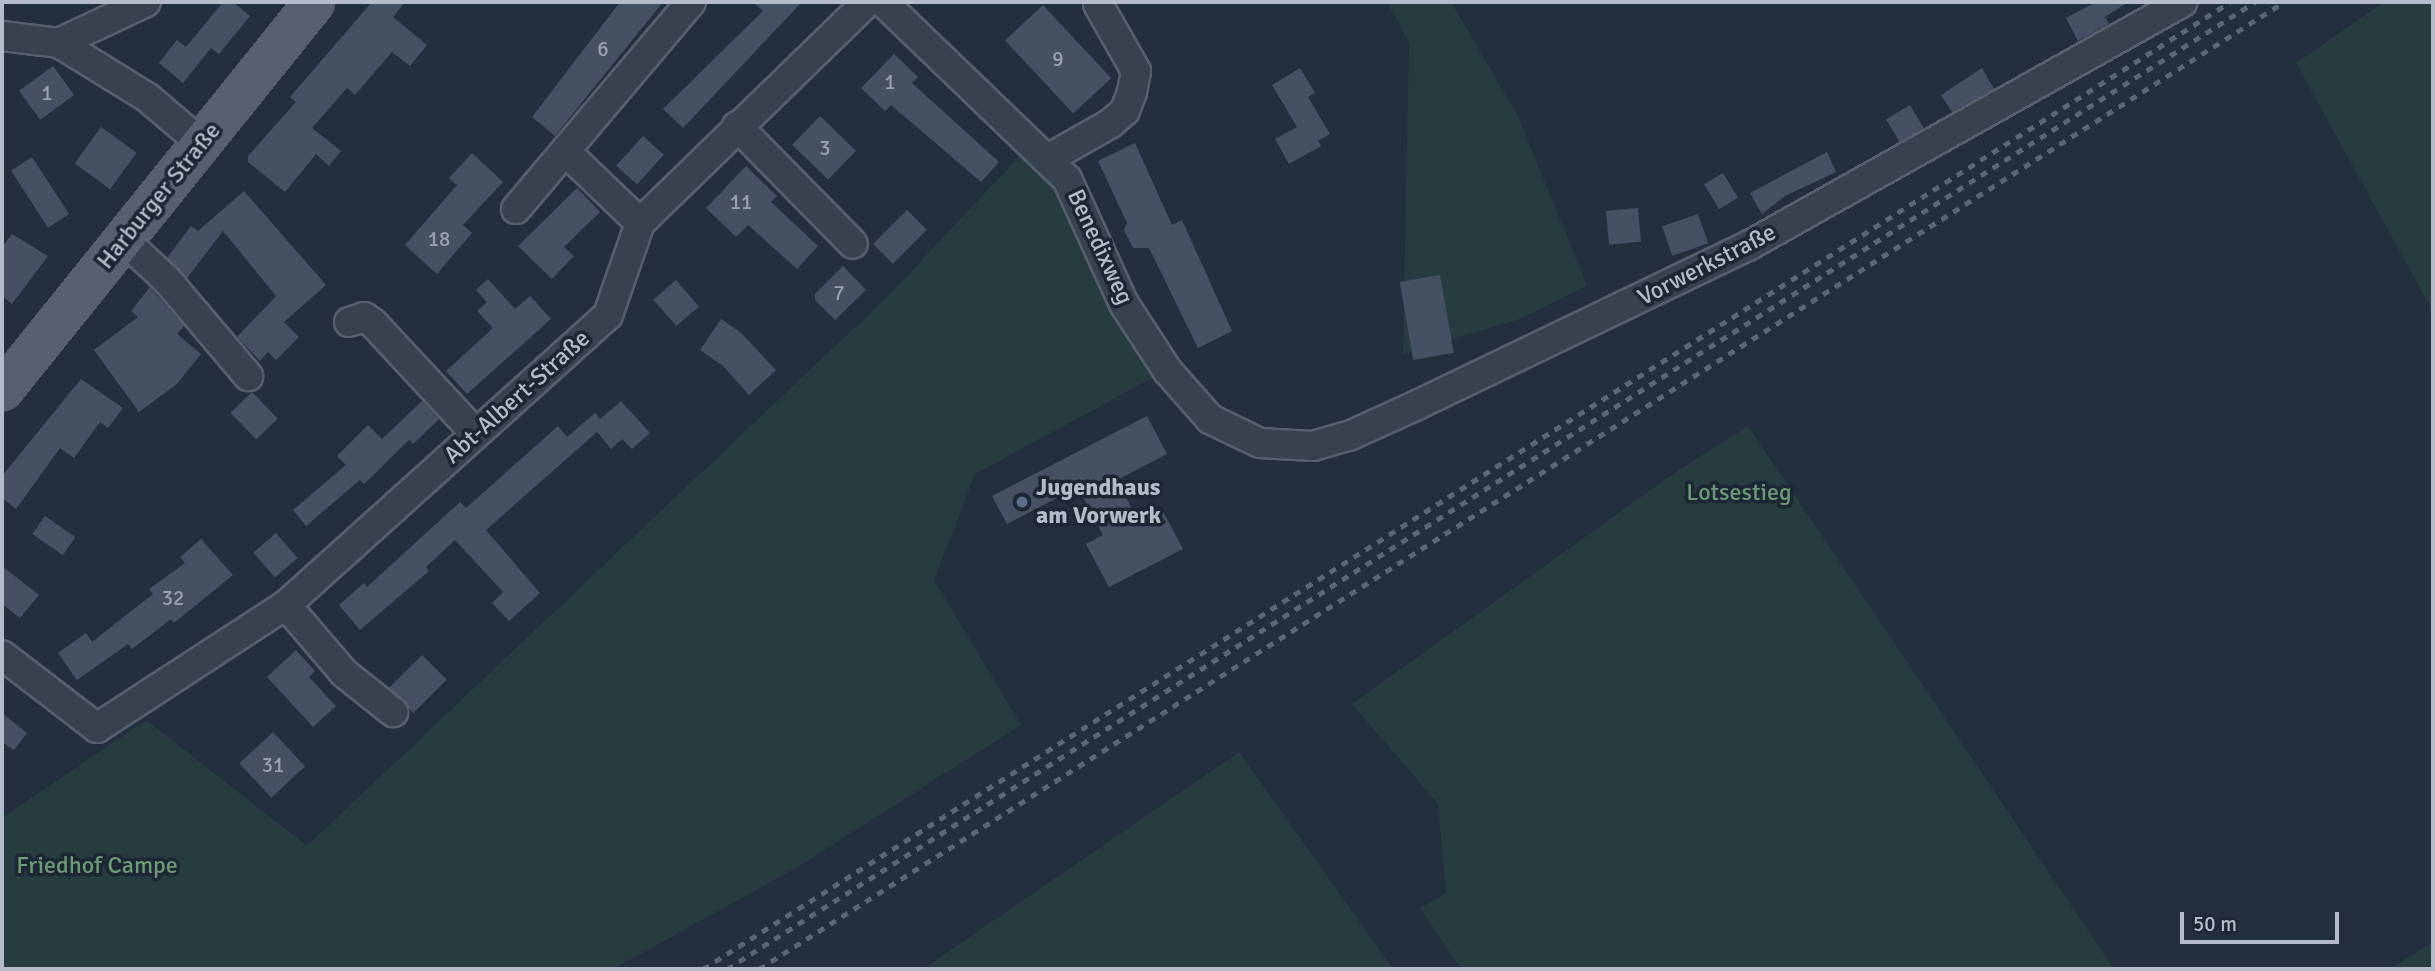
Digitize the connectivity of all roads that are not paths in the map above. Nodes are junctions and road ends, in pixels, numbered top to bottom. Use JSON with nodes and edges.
{"nodes":[{"id":1,"x":146,"y":2,"type":"edge"},
{"id":2,"x":314,"y":2,"type":"edge"},
{"id":3,"x":691,"y":2,"type":"edge"},
{"id":4,"x":867,"y":2,"type":"edge"},
{"id":5,"x":883,"y":2,"type":"edge"},
{"id":6,"x":2182,"y":2,"type":"edge"},
{"id":7,"x":1098,"y":5,"type":"dead end"},
{"id":8,"x":105,"y":9,"type":"edge"},
{"id":9,"x":2,"y":36,"type":"edge"},
{"id":10,"x":59,"y":43,"type":"junction"},
{"id":11,"x":737,"y":126,"type":"junction"},
{"id":12,"x":202,"y":144,"type":"junction"},
{"id":13,"x":565,"y":151,"type":"junction"},
{"id":14,"x":1048,"y":159,"type":"junction"},
{"id":15,"x":516,"y":209,"type":"dead end"},
{"id":16,"x":640,"y":223,"type":"junction"},
{"id":17,"x":124,"y":240,"type":"junction"},
{"id":18,"x":853,"y":244,"type":"dead end"},
{"id":19,"x":349,"y":322,"type":"dead end"},
{"id":20,"x":248,"y":376,"type":"dead end"},
{"id":21,"x":2,"y":390,"type":"edge"},
{"id":22,"x":1210,"y":419,"type":"joint"},
{"id":23,"x":476,"y":434,"type":"junction"},
{"id":24,"x":286,"y":605,"type":"junction"},
{"id":25,"x":2,"y":655,"type":"edge"},
{"id":26,"x":393,"y":712,"type":"dead end"}],
"edges":[{"from":1,"to":8,"type":"street"},
{"from":2,"to":12,"type":"main road","name":"Harburger Straße"},
{"from":3,"to":13,"type":"street"},
{"from":4,"to":11,"type":"street","name":"Abt-Albert-Straße"},
{"from":5,"to":14,"type":"street","name":"Benedixweg"},
{"from":6,"to":22,"type":"street","name":"Vorwerkstraße"},
{"from":7,"to":14,"type":"street"},
{"from":8,"to":10,"type":"street"},
{"from":9,"to":10,"type":"street"},
{"from":10,"to":12,"type":"street"},
{"from":11,"to":16,"type":"street","name":"Abt-Albert-Straße"},
{"from":11,"to":18,"type":"street"},
{"from":12,"to":17,"type":"main road","name":"Harburger Straße"},
{"from":13,"to":15,"type":"street"},
{"from":13,"to":16,"type":"street"},
{"from":14,"to":22,"type":"street","name":"Benedixweg"},
{"from":16,"to":23,"type":"street","name":"Abt-Albert-Straße"},
{"from":17,"to":20,"type":"street"},
{"from":17,"to":21,"type":"main road","name":"Harburger Straße"},
{"from":19,"to":23,"type":"street"},
{"from":23,"to":24,"type":"street","name":"Abt-Albert-Straße"},
{"from":24,"to":25,"type":"street","name":"Abt-Albert-Straße"},
{"from":24,"to":26,"type":"street"}]}
